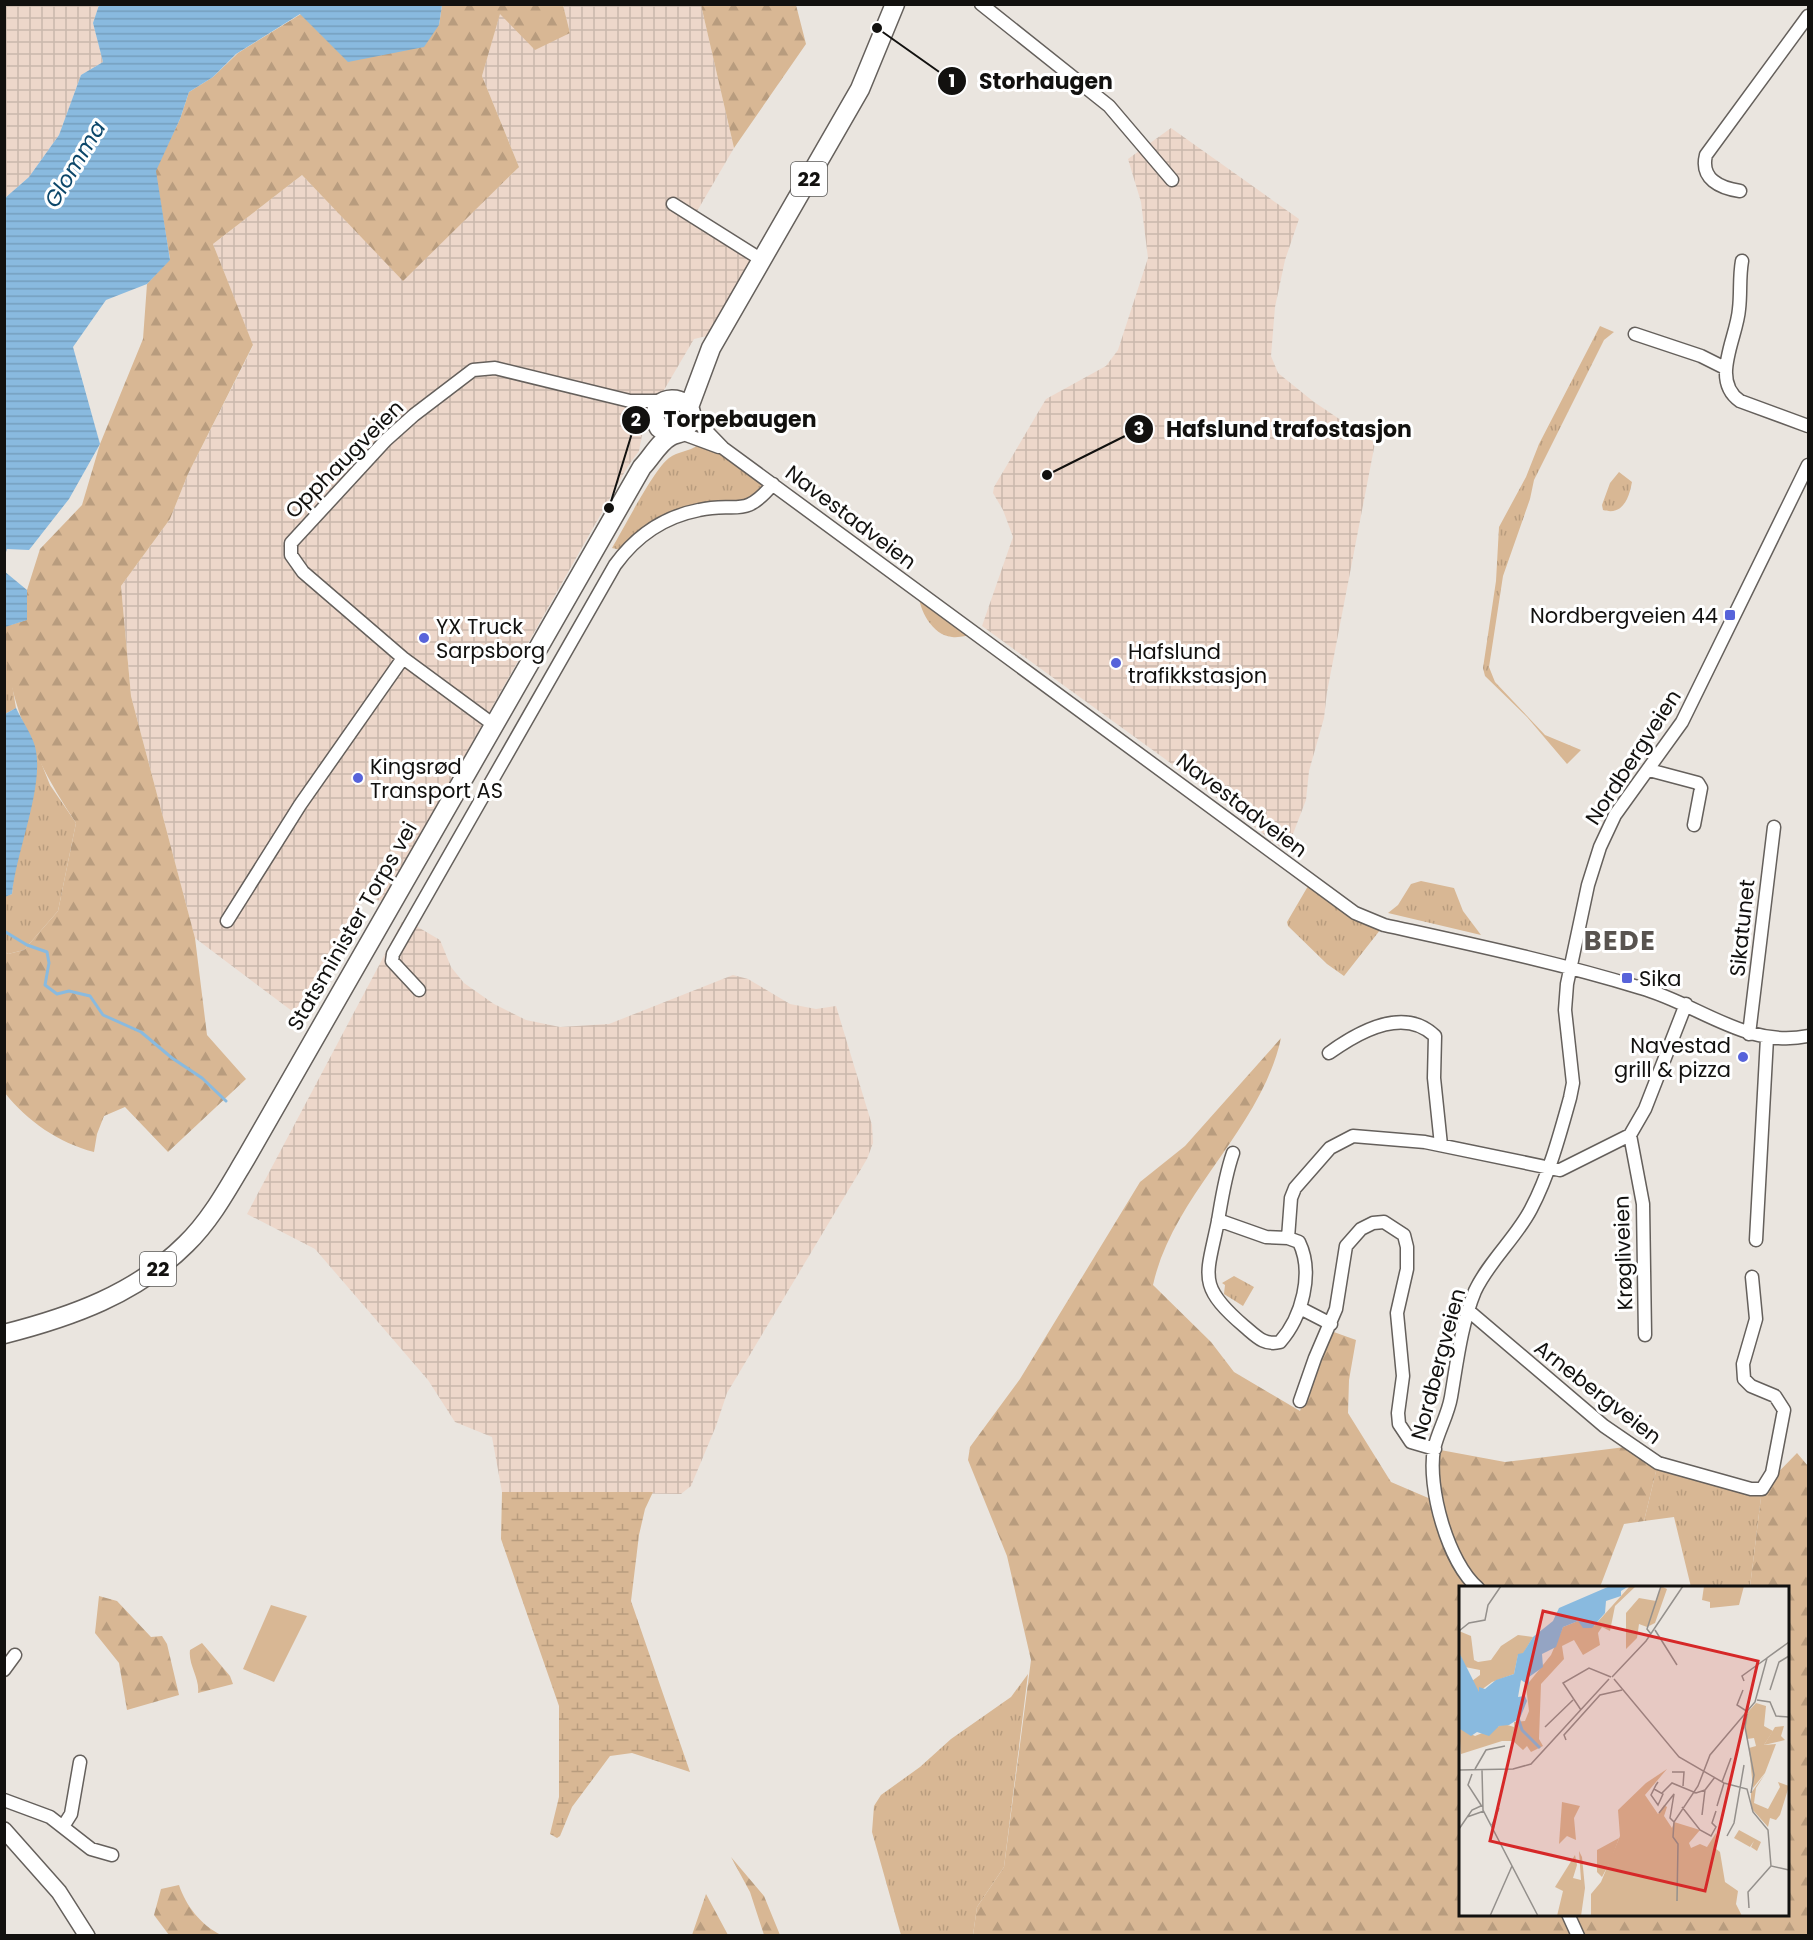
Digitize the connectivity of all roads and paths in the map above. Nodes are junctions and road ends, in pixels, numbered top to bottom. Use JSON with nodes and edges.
{"nodes":[{"id":1,"x":895,"y":4,"type":"edge"},
{"id":2,"x":981,"y":4,"type":"edge"},
{"id":3,"x":1809,"y":16,"type":"edge"},
{"id":4,"x":1172,"y":180,"type":"dead end"},
{"id":5,"x":1740,"y":191,"type":"dead end"},
{"id":6,"x":673,"y":204,"type":"dead end"},
{"id":7,"x":762,"y":260,"type":"junction"},
{"id":8,"x":1742,"y":261,"type":"dead end"},
{"id":9,"x":1635,"y":334,"type":"dead end"},
{"id":10,"x":711,"y":348,"type":"junction"},
{"id":11,"x":1725,"y":368,"type":"junction"},
{"id":12,"x":667,"y":400,"type":"junction"},
{"id":13,"x":630,"y":401,"type":"junction"},
{"id":14,"x":690,"y":411,"type":"junction"},
{"id":15,"x":655,"y":421,"type":"junction"},
{"id":16,"x":1809,"y":426,"type":"edge"},
{"id":17,"x":676,"y":434,"type":"junction"},
{"id":18,"x":723,"y":448,"type":"junction"},
{"id":19,"x":1809,"y":465,"type":"edge"},
{"id":20,"x":642,"y":467,"type":"junction"},
{"id":21,"x":773,"y":483,"type":"junction"},
{"id":22,"x":404,"y":658,"type":"junction"},
{"id":23,"x":494,"y":725,"type":"junction"},
{"id":24,"x":1649,"y":770,"type":"junction"},
{"id":25,"x":1694,"y":825,"type":"dead end"},
{"id":26,"x":1773,"y":827,"type":"dead end"},
{"id":27,"x":227,"y":921,"type":"dead end"},
{"id":28,"x":1570,"y":969,"type":"junction"},
{"id":29,"x":419,"y":990,"type":"dead end"},
{"id":30,"x":1686,"y":1004,"type":"junction"},
{"id":31,"x":1749,"y":1034,"type":"junction"},
{"id":32,"x":1809,"y":1036,"type":"edge"},
{"id":33,"x":1767,"y":1038,"type":"junction"},
{"id":34,"x":1329,"y":1053,"type":"dead end"},
{"id":35,"x":1630,"y":1135,"type":"junction"},
{"id":36,"x":1441,"y":1145,"type":"junction"},
{"id":37,"x":1233,"y":1153,"type":"dead end"},
{"id":38,"x":1547,"y":1169,"type":"junction"},
{"id":39,"x":1218,"y":1221,"type":"junction"},
{"id":40,"x":1288,"y":1238,"type":"junction"},
{"id":41,"x":1756,"y":1240,"type":"dead end"},
{"id":42,"x":1752,"y":1277,"type":"dead end"},
{"id":43,"x":1300,"y":1308,"type":"junction"},
{"id":44,"x":1470,"y":1312,"type":"junction"},
{"id":45,"x":1330,"y":1324,"type":"junction"},
{"id":46,"x":4,"y":1334,"type":"edge"},
{"id":47,"x":1645,"y":1335,"type":"dead end"},
{"id":48,"x":1300,"y":1401,"type":"dead end"},
{"id":49,"x":1434,"y":1449,"type":"junction"},
{"id":50,"x":1477,"y":1586,"type":"edge"},
{"id":51,"x":15,"y":1655,"type":"dead end"},
{"id":52,"x":4,"y":1670,"type":"edge"},
{"id":53,"x":80,"y":1762,"type":"dead end"},
{"id":54,"x":4,"y":1800,"type":"edge"},
{"id":55,"x":64,"y":1825,"type":"junction"},
{"id":56,"x":4,"y":1830,"type":"edge"},
{"id":57,"x":112,"y":1856,"type":"dead end"},
{"id":58,"x":1569,"y":1916,"type":"edge"},
{"id":59,"x":87,"y":1935,"type":"edge"},
{"id":60,"x":1578,"y":1935,"type":"edge"}],
"edges":[{"from":1,"to":7,"type":"highway","number":"22"},
{"from":2,"to":4,"type":"street"},
{"from":3,"to":5,"type":"street"},
{"from":6,"to":7,"type":"street"},
{"from":7,"to":10,"type":"highway","number":"22"},
{"from":8,"to":11,"type":"street"},
{"from":9,"to":11,"type":"street"},
{"from":10,"to":12,"type":"highway","number":"22"},
{"from":10,"to":14,"type":"highway","number":"22"},
{"from":11,"to":16,"type":"street"},
{"from":12,"to":13,"type":"street"},
{"from":12,"to":14,"type":"highway"},
{"from":12,"to":15,"type":"highway","number":"22"},
{"from":13,"to":15,"type":"street"},
{"from":13,"to":22,"type":"street","name":"Opphaugveien"},
{"from":14,"to":17,"type":"highway","number":"22"},
{"from":14,"to":18,"type":"street","name":"Navestadveien"},
{"from":15,"to":17,"type":"highway"},
{"from":15,"to":20,"type":"highway","name":"Statsminister Torps vei","number":"22"},
{"from":17,"to":18,"type":"street","name":"Navestadveien"},
{"from":17,"to":20,"type":"highway","name":"Statsminister Torps vei","number":"22"},
{"from":18,"to":21,"type":"street","name":"Navestadveien"},
{"from":19,"to":24,"type":"street","name":"Nordbergveien"},
{"from":20,"to":23,"type":"highway","name":"Statsminister Torps vei","number":"22"},
{"from":21,"to":28,"type":"street","name":"Navestadveien"},
{"from":21,"to":29,"type":"street"},
{"from":22,"to":23,"type":"street","name":"Opphaugveien"},
{"from":22,"to":27,"type":"street"},
{"from":23,"to":46,"type":"highway","name":"Statsminister Torps vei","number":"22"},
{"from":24,"to":25,"type":"street"},
{"from":24,"to":28,"type":"street","name":"Nordbergveien"},
{"from":26,"to":31,"type":"street","name":"Sikatunet"},
{"from":28,"to":30,"type":"street","name":"Navestadveien"},
{"from":28,"to":38,"type":"street","name":"Nordbergveien"},
{"from":30,"to":31,"type":"street","name":"Navestadveien"},
{"from":30,"to":35,"type":"street"},
{"from":31,"to":33,"type":"street","name":"Navestadveien"},
{"from":32,"to":33,"type":"street","name":"Navestadveien"},
{"from":33,"to":41,"type":"street"},
{"from":34,"to":36,"type":"street"},
{"from":35,"to":38,"type":"street"},
{"from":35,"to":47,"type":"street","name":"Krøgliveien"},
{"from":36,"to":38,"type":"street"},
{"from":36,"to":40,"type":"street"},
{"from":37,"to":39,"type":"street"},
{"from":38,"to":44,"type":"street","name":"Nordbergveien"},
{"from":39,"to":40,"type":"street"},
{"from":39,"to":43,"type":"street"},
{"from":40,"to":43,"type":"street"},
{"from":42,"to":44,"type":"street","name":"Arnebergveien"},
{"from":43,"to":45,"type":"street"},
{"from":44,"to":49,"type":"street","name":"Nordbergveien"},
{"from":45,"to":48,"type":"street"},
{"from":45,"to":49,"type":"street"},
{"from":49,"to":50,"type":"street","name":"Nordbergveien"},
{"from":51,"to":52,"type":"street"},
{"from":53,"to":55,"type":"street"},
{"from":54,"to":55,"type":"street"},
{"from":55,"to":57,"type":"street"},
{"from":56,"to":59,"type":"main road"},
{"from":58,"to":60,"type":"street"}]}
